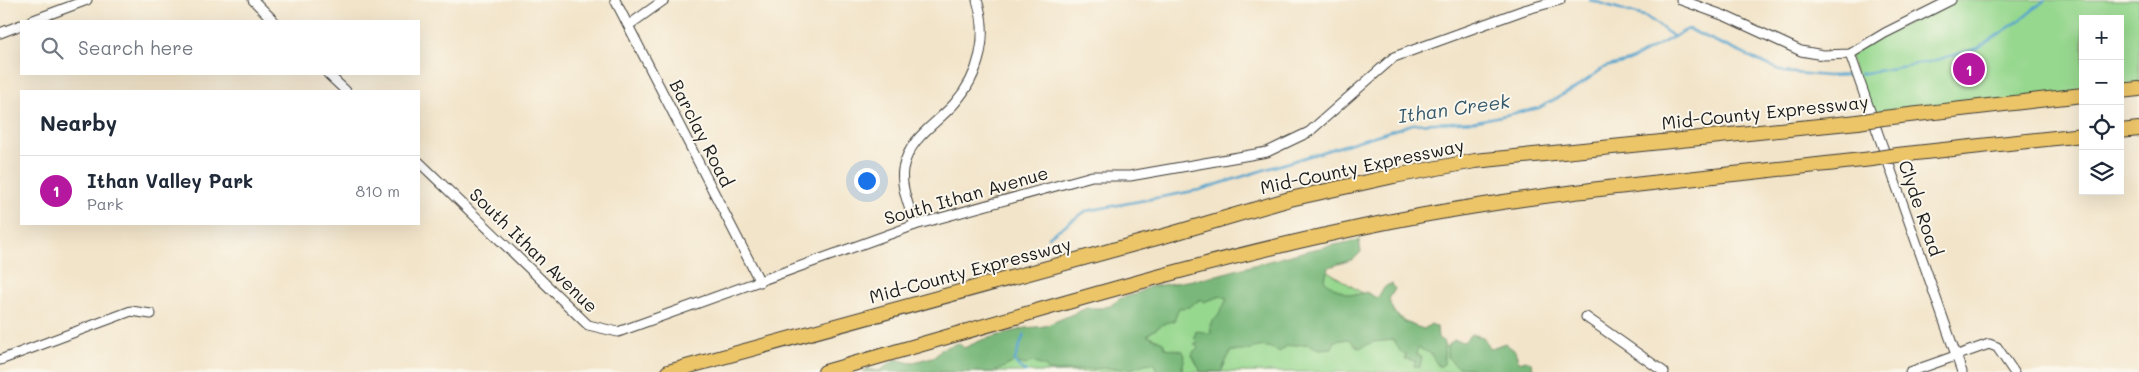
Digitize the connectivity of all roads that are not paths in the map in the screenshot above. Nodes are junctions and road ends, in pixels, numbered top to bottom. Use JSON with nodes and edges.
{"nodes":[{"id":1,"x":88,"y":0,"type":"edge"},
{"id":2,"x":253,"y":0,"type":"edge"},
{"id":3,"x":615,"y":0,"type":"edge"},
{"id":4,"x":664,"y":0,"type":"edge"},
{"id":5,"x":977,"y":0,"type":"edge"},
{"id":6,"x":1519,"y":0,"type":"edge"},
{"id":7,"x":1560,"y":0,"type":"edge"},
{"id":8,"x":1681,"y":0,"type":"edge"},
{"id":9,"x":1951,"y":0,"type":"edge"},
{"id":10,"x":1524,"y":10,"type":"junction"},
{"id":11,"x":34,"y":20,"type":"edge"},
{"id":12,"x":273,"y":20,"type":"edge"},
{"id":13,"x":629,"y":24,"type":"junction"},
{"id":14,"x":20,"y":25,"type":"edge"},
{"id":15,"x":0,"y":33,"type":"edge"},
{"id":16,"x":1850,"y":54,"type":"junction"},
{"id":17,"x":329,"y":75,"type":"edge"},
{"id":18,"x":2139,"y":89,"type":"edge"},
{"id":19,"x":345,"y":90,"type":"edge"},
{"id":20,"x":2124,"y":91,"type":"edge"},
{"id":21,"x":2079,"y":95,"type":"edge"},
{"id":22,"x":2139,"y":128,"type":"edge"},
{"id":23,"x":2124,"y":130,"type":"edge"},
{"id":24,"x":2079,"y":135,"type":"edge"},
{"id":25,"x":420,"y":163,"type":"edge"},
{"id":26,"x":915,"y":225,"type":"junction"},
{"id":27,"x":760,"y":282,"type":"junction"},
{"id":28,"x":151,"y":314,"type":"dead end"},
{"id":29,"x":1586,"y":317,"type":"dead end"},
{"id":30,"x":1956,"y":356,"type":"junction"},
{"id":31,"x":0,"y":360,"type":"edge"},
{"id":32,"x":668,"y":372,"type":"edge"},
{"id":33,"x":825,"y":372,"type":"edge"},
{"id":34,"x":1664,"y":372,"type":"edge"},
{"id":35,"x":1910,"y":372,"type":"edge"},
{"id":36,"x":1962,"y":372,"type":"edge"},
{"id":37,"x":2014,"y":372,"type":"edge"}],
"edges":[{"from":1,"to":11,"type":"street"},
{"from":2,"to":12,"type":"street"},
{"from":3,"to":13,"type":"street","name":"Barclay Road"},
{"from":4,"to":13,"type":"street"},
{"from":5,"to":26,"type":"street"},
{"from":6,"to":10,"type":"street"},
{"from":7,"to":10,"type":"street","name":"South Ithan Avenue"},
{"from":8,"to":16,"type":"street"},
{"from":9,"to":16,"type":"street"},
{"from":10,"to":26,"type":"street","name":"South Ithan Avenue"},
{"from":13,"to":27,"type":"street","name":"Barclay Road"},
{"from":14,"to":15,"type":"street"},
{"from":16,"to":30,"type":"street","name":"Clyde Road"},
{"from":17,"to":19,"type":"street"},
{"from":18,"to":20,"type":"highway"},
{"from":21,"to":32,"type":"highway","name":"Mid-County Expressway","bridge":true},
{"from":22,"to":23,"type":"highway"},
{"from":24,"to":33,"type":"highway","bridge":true},
{"from":25,"to":27,"type":"street","name":"South Ithan Avenue"},
{"from":26,"to":27,"type":"street","name":"South Ithan Avenue"},
{"from":28,"to":31,"type":"street"},
{"from":29,"to":34,"type":"street"},
{"from":30,"to":35,"type":"street"},
{"from":30,"to":36,"type":"street","name":"Clyde Road"},
{"from":30,"to":37,"type":"street"}]}
